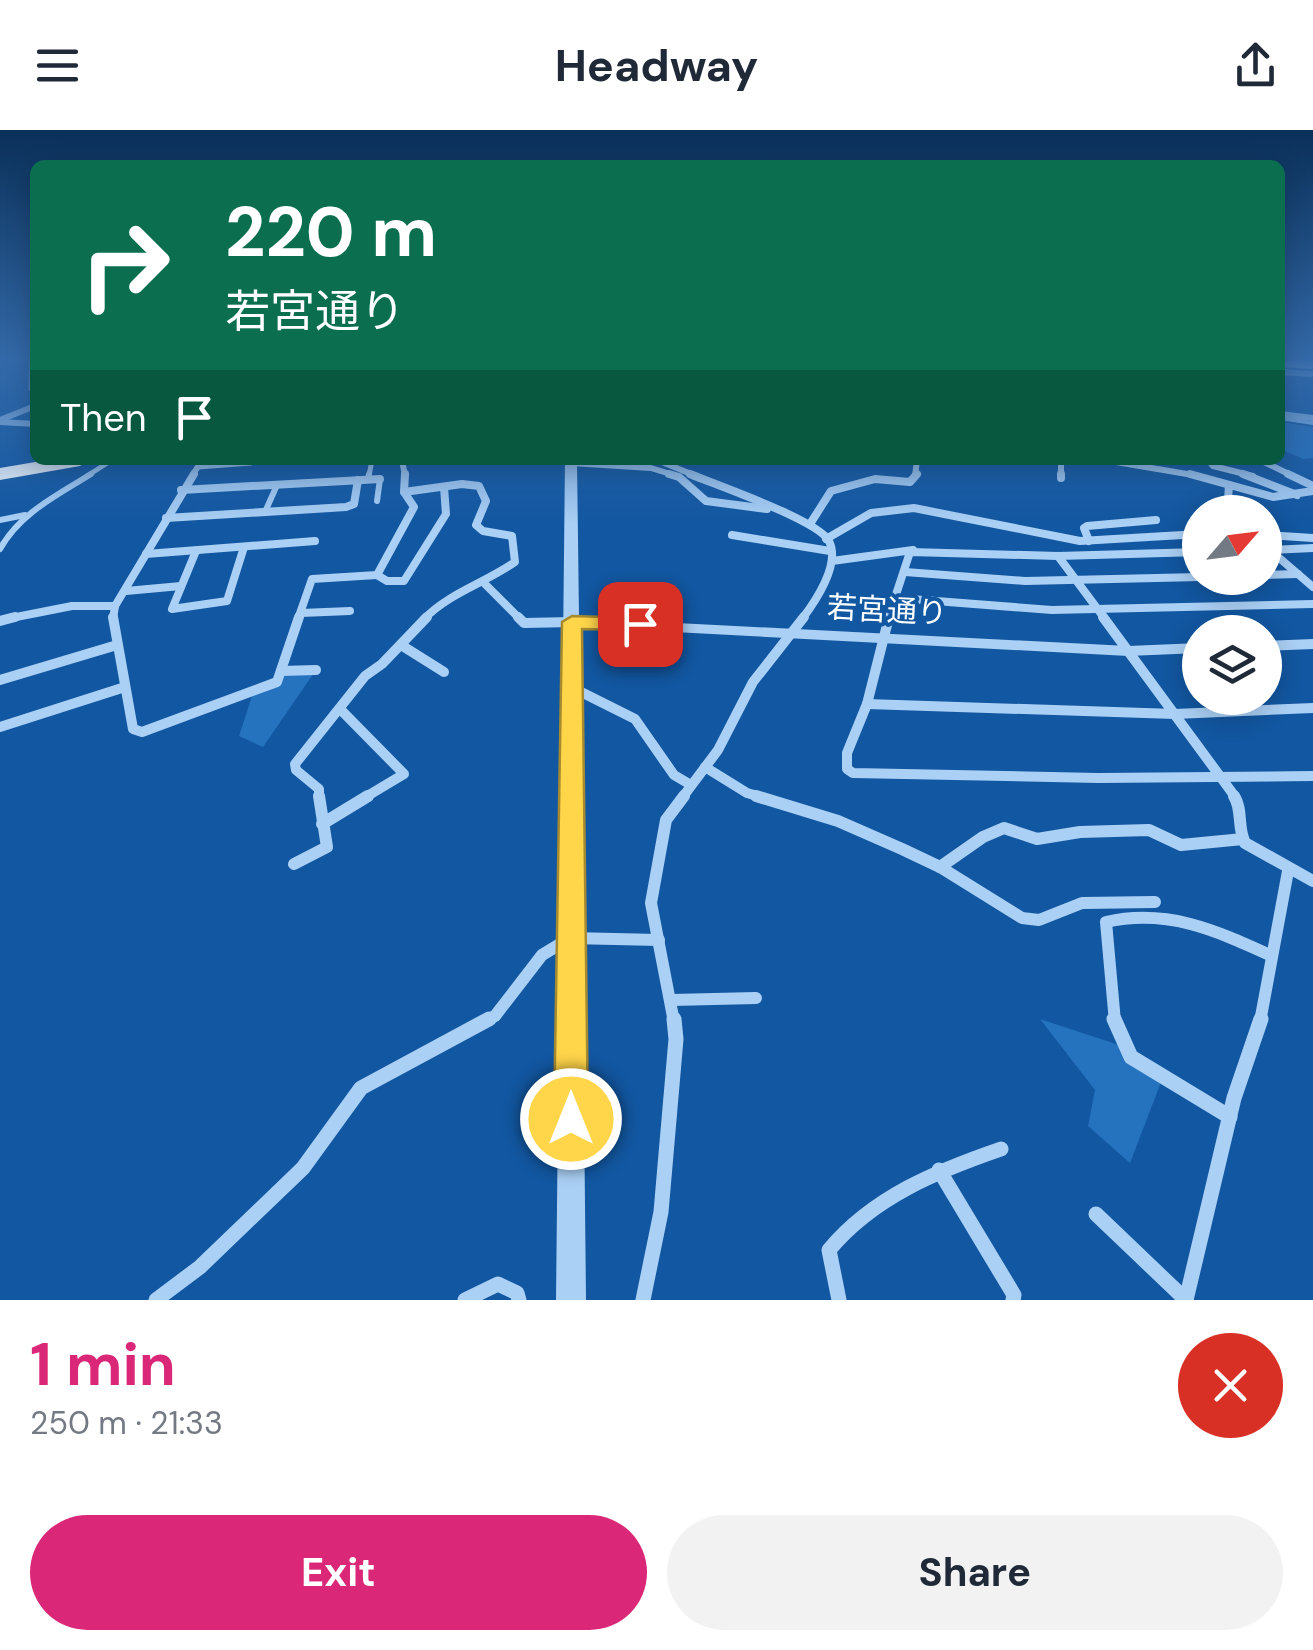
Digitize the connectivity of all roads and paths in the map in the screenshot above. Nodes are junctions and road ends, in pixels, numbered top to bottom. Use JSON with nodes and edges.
{"nodes":[{"id":1,"x":1285,"y":415,"type":"edge"},
{"id":2,"x":1313,"y":418,"type":"edge"},
{"id":3,"x":0,"y":421,"type":"edge"},
{"id":4,"x":30,"y":424,"type":"edge"},
{"id":5,"x":51,"y":465,"type":"edge"},
{"id":6,"x":104,"y":465,"type":"edge"},
{"id":7,"x":199,"y":465,"type":"edge"},
{"id":8,"x":370,"y":465,"type":"edge"},
{"id":9,"x":406,"y":465,"type":"edge"},
{"id":10,"x":571,"y":465,"type":"edge"},
{"id":11,"x":612,"y":465,"type":"edge"},
{"id":12,"x":669,"y":465,"type":"edge"},
{"id":13,"x":917,"y":465,"type":"edge"},
{"id":14,"x":1061,"y":465,"type":"edge"},
{"id":15,"x":1154,"y":465,"type":"edge"},
{"id":16,"x":1215,"y":465,"type":"edge"},
{"id":17,"x":1269,"y":465,"type":"edge"},
{"id":18,"x":1221,"y":469,"type":"junction"},
{"id":19,"x":0,"y":474,"type":"edge"},
{"id":20,"x":1062,"y":478,"type":"dead end"},
{"id":21,"x":380,"y":479,"type":"joint"},
{"id":22,"x":363,"y":480,"type":"junction"},
{"id":23,"x":1212,"y":480,"type":"junction"},
{"id":24,"x":277,"y":485,"type":"junction"},
{"id":25,"x":1229,"y":485,"type":"junction"},
{"id":26,"x":444,"y":486,"type":"junction"},
{"id":27,"x":1313,"y":489,"type":"edge"},
{"id":28,"x":182,"y":490,"type":"junction"},
{"id":29,"x":404,"y":492,"type":"junction"},
{"id":30,"x":1228,"y":495,"type":"edge"},
{"id":31,"x":1297,"y":495,"type":"junction"},
{"id":32,"x":377,"y":501,"type":"dead end"},
{"id":33,"x":771,"y":508,"type":"junction"},
{"id":34,"x":265,"y":512,"type":"junction"},
{"id":35,"x":28,"y":514,"type":"junction"},
{"id":36,"x":166,"y":518,"type":"junction"},
{"id":37,"x":0,"y":520,"type":"edge"},
{"id":38,"x":1156,"y":520,"type":"dead end"},
{"id":39,"x":810,"y":524,"type":"junction"},
{"id":40,"x":732,"y":535,"type":"dead end"},
{"id":41,"x":1182,"y":535,"type":"edge"},
{"id":42,"x":1282,"y":537,"type":"edge"},
{"id":43,"x":1313,"y":538,"type":"edge"},
{"id":44,"x":826,"y":539,"type":"junction"},
{"id":45,"x":315,"y":540,"type":"dead end"},
{"id":46,"x":1088,"y":541,"type":"junction"},
{"id":47,"x":244,"y":548,"type":"junction"},
{"id":48,"x":1313,"y":548,"type":"edge"},
{"id":49,"x":0,"y":549,"type":"edge"},
{"id":50,"x":1282,"y":549,"type":"edge"},
{"id":51,"x":915,"y":550,"type":"junction"},
{"id":52,"x":196,"y":551,"type":"junction"},
{"id":53,"x":1182,"y":553,"type":"edge"},
{"id":54,"x":146,"y":554,"type":"junction"},
{"id":55,"x":831,"y":556,"type":"junction"},
{"id":56,"x":1058,"y":556,"type":"junction"},
{"id":57,"x":1282,"y":561,"type":"edge"},
{"id":58,"x":905,"y":572,"type":"junction"},
{"id":59,"x":1282,"y":574,"type":"edge"},
{"id":60,"x":1298,"y":574,"type":"junction"},
{"id":61,"x":376,"y":576,"type":"junction"},
{"id":62,"x":1182,"y":578,"type":"edge"},
{"id":63,"x":1076,"y":581,"type":"junction"},
{"id":64,"x":483,"y":582,"type":"junction"},
{"id":65,"x":180,"y":586,"type":"junction"},
{"id":66,"x":1313,"y":588,"type":"edge"},
{"id":67,"x":126,"y":590,"type":"junction"},
{"id":68,"x":896,"y":598,"type":"junction"},
{"id":69,"x":1313,"y":604,"type":"edge"},
{"id":70,"x":115,"y":606,"type":"junction"},
{"id":71,"x":1097,"y":610,"type":"junction"},
{"id":72,"x":350,"y":612,"type":"dead end"},
{"id":73,"x":300,"y":613,"type":"junction"},
{"id":74,"x":0,"y":621,"type":"edge"},
{"id":75,"x":572,"y":622,"type":"junction"},
{"id":76,"x":789,"y":633,"type":"junction"},
{"id":77,"x":882,"y":638,"type":"junction"},
{"id":78,"x":401,"y":644,"type":"junction"},
{"id":79,"x":1313,"y":644,"type":"edge"},
{"id":80,"x":1282,"y":645,"type":"edge"},
{"id":81,"x":117,"y":646,"type":"junction"},
{"id":82,"x":1182,"y":649,"type":"edge"},
{"id":83,"x":1128,"y":651,"type":"junction"},
{"id":84,"x":316,"y":670,"type":"dead end"},
{"id":85,"x":281,"y":671,"type":"junction"},
{"id":86,"x":444,"y":672,"type":"dead end"},
{"id":87,"x":0,"y":680,"type":"edge"},
{"id":88,"x":125,"y":687,"type":"junction"},
{"id":89,"x":573,"y":688,"type":"junction"},
{"id":90,"x":867,"y":704,"type":"junction"},
{"id":91,"x":1313,"y":708,"type":"edge"},
{"id":92,"x":341,"y":710,"type":"junction"},
{"id":93,"x":1175,"y":714,"type":"junction"},
{"id":94,"x":0,"y":726,"type":"edge"},
{"id":95,"x":704,"y":767,"type":"junction"},
{"id":96,"x":1313,"y":776,"type":"edge"},
{"id":97,"x":1223,"y":779,"type":"junction"},
{"id":98,"x":692,"y":785,"type":"junction"},
{"id":99,"x":322,"y":824,"type":"junction"},
{"id":100,"x":1243,"y":839,"type":"junction"},
{"id":101,"x":294,"y":864,"type":"dead end"},
{"id":102,"x":940,"y":868,"type":"junction"},
{"id":103,"x":1288,"y":870,"type":"junction"},
{"id":104,"x":1313,"y":882,"type":"edge"},
{"id":105,"x":1155,"y":902,"type":"dead end"},
{"id":106,"x":570,"y":938,"type":"junction"},
{"id":107,"x":660,"y":940,"type":"junction"},
{"id":108,"x":1272,"y":956,"type":"junction"},
{"id":109,"x":756,"y":998,"type":"dead end"},
{"id":110,"x":672,"y":1000,"type":"junction"},
{"id":111,"x":1230,"y":1117,"type":"junction"},
{"id":112,"x":1001,"y":1149,"type":"dead end"},
{"id":113,"x":939,"y":1170,"type":"junction"},
{"id":114,"x":1096,"y":1214,"type":"dead end"},
{"id":115,"x":156,"y":1300,"type":"edge"},
{"id":116,"x":464,"y":1300,"type":"edge"},
{"id":117,"x":519,"y":1300,"type":"edge"},
{"id":118,"x":571,"y":1300,"type":"edge"},
{"id":119,"x":643,"y":1300,"type":"edge"},
{"id":120,"x":839,"y":1300,"type":"edge"},
{"id":121,"x":1013,"y":1300,"type":"edge"},
{"id":122,"x":1186,"y":1300,"type":"edge"}],
"edges":[{"from":1,"to":2,"type":"street"},
{"from":3,"to":4,"type":"street"},
{"from":5,"to":19,"type":"highway"},
{"from":6,"to":35,"type":"lane"},
{"from":7,"to":28,"type":"street"},
{"from":8,"to":22,"type":"lane"},
{"from":9,"to":29,"type":"street"},
{"from":10,"to":75,"type":"street"},
{"from":11,"to":33,"type":"street"},
{"from":12,"to":33,"type":"street"},
{"from":13,"to":39,"type":"street"},
{"from":14,"to":20,"type":"street"},
{"from":15,"to":23,"type":"street"},
{"from":16,"to":18,"type":"street"},
{"from":17,"to":27,"type":"street"},
{"from":18,"to":23,"type":"street"},
{"from":18,"to":31,"type":"street"},
{"from":21,"to":22,"type":"street"},
{"from":21,"to":32,"type":"lane"},
{"from":22,"to":24,"type":"street"},
{"from":22,"to":34,"type":"street"},
{"from":23,"to":25,"type":"street"},
{"from":24,"to":28,"type":"street"},
{"from":24,"to":34,"type":"lane"},
{"from":25,"to":30,"type":"street"},
{"from":25,"to":31,"type":"street"},
{"from":26,"to":29,"type":"street"},
{"from":26,"to":61,"type":"street"},
{"from":26,"to":64,"type":"street"},
{"from":27,"to":31,"type":"street"},
{"from":28,"to":36,"type":"street"},
{"from":29,"to":61,"type":"street"},
{"from":33,"to":39,"type":"street"},
{"from":34,"to":36,"type":"street"},
{"from":35,"to":37,"type":"lane"},
{"from":35,"to":49,"type":"lane"},
{"from":36,"to":54,"type":"street"},
{"from":38,"to":46,"type":"street"},
{"from":39,"to":44,"type":"street"},
{"from":40,"to":55,"type":"street"},
{"from":41,"to":46,"type":"street"},
{"from":42,"to":43,"type":"street"},
{"from":44,"to":46,"type":"street"},
{"from":44,"to":55,"type":"street"},
{"from":45,"to":47,"type":"street"},
{"from":47,"to":52,"type":"street"},
{"from":47,"to":65,"type":"street"},
{"from":48,"to":50,"type":"street"},
{"from":51,"to":55,"type":"street"},
{"from":51,"to":56,"type":"street"},
{"from":51,"to":58,"type":"street"},
{"from":52,"to":54,"type":"street"},
{"from":52,"to":65,"type":"street"},
{"from":53,"to":56,"type":"street"},
{"from":54,"to":67,"type":"street"},
{"from":55,"to":76,"type":"street"},
{"from":56,"to":63,"type":"street"},
{"from":57,"to":60,"type":"street"},
{"from":58,"to":63,"type":"street"},
{"from":58,"to":68,"type":"street"},
{"from":59,"to":60,"type":"street"},
{"from":60,"to":66,"type":"street"},
{"from":61,"to":73,"type":"street"},
{"from":62,"to":63,"type":"street"},
{"from":63,"to":71,"type":"street"},
{"from":64,"to":75,"type":"street"},
{"from":64,"to":78,"type":"street"},
{"from":65,"to":67,"type":"street"},
{"from":67,"to":70,"type":"street"},
{"from":68,"to":71,"type":"street"},
{"from":68,"to":77,"type":"street"},
{"from":69,"to":71,"type":"street"},
{"from":70,"to":74,"type":"street"},
{"from":70,"to":81,"type":"street"},
{"from":71,"to":83,"type":"street"},
{"from":72,"to":73,"type":"street"},
{"from":73,"to":85,"type":"street"},
{"from":75,"to":76,"type":"street","name":"若宮通り"},
{"from":75,"to":89,"type":"street"},
{"from":76,"to":77,"type":"street","name":"若宮通り"},
{"from":76,"to":95,"type":"street"},
{"from":77,"to":83,"type":"street","name":"若宮通り"},
{"from":77,"to":90,"type":"street"},
{"from":78,"to":86,"type":"street"},
{"from":78,"to":92,"type":"street"},
{"from":79,"to":80,"type":"street"},
{"from":81,"to":87,"type":"street"},
{"from":81,"to":88,"type":"street"},
{"from":82,"to":83,"type":"street","name":"若宮通り"},
{"from":83,"to":93,"type":"street"},
{"from":84,"to":85,"type":"street"},
{"from":85,"to":88,"type":"street"},
{"from":88,"to":94,"type":"street"},
{"from":89,"to":98,"type":"street"},
{"from":89,"to":106,"type":"street"},
{"from":90,"to":93,"type":"street"},
{"from":90,"to":97,"type":"street"},
{"from":91,"to":93,"type":"street"},
{"from":92,"to":99,"type":"street"},
{"from":92,"to":99,"type":"street"},
{"from":93,"to":97,"type":"street"},
{"from":95,"to":98,"type":"street"},
{"from":95,"to":102,"type":"street"},
{"from":96,"to":97,"type":"street"},
{"from":97,"to":100,"type":"street"},
{"from":98,"to":107,"type":"street"},
{"from":99,"to":101,"type":"street"},
{"from":100,"to":102,"type":"street"},
{"from":100,"to":103,"type":"street"},
{"from":102,"to":105,"type":"street"},
{"from":103,"to":104,"type":"street"},
{"from":103,"to":108,"type":"street"},
{"from":106,"to":107,"type":"street"},
{"from":106,"to":115,"type":"street"},
{"from":106,"to":118,"type":"street"},
{"from":107,"to":110,"type":"street"},
{"from":108,"to":111,"type":"street"},
{"from":108,"to":111,"type":"street"},
{"from":109,"to":110,"type":"street"},
{"from":110,"to":119,"type":"street"},
{"from":111,"to":122,"type":"street"},
{"from":112,"to":113,"type":"street"},
{"from":113,"to":120,"type":"street"},
{"from":113,"to":121,"type":"street"},
{"from":114,"to":122,"type":"street"},
{"from":116,"to":117,"type":"street"}]}
